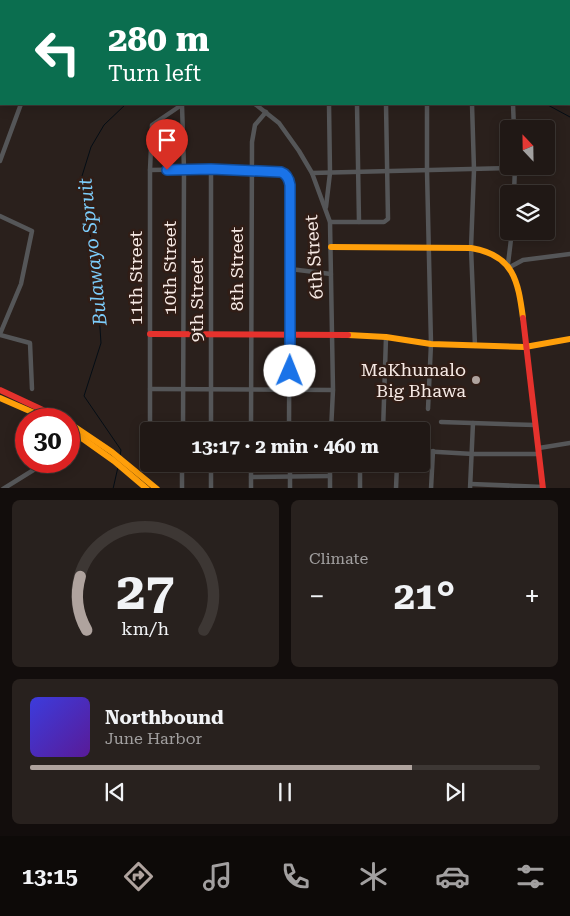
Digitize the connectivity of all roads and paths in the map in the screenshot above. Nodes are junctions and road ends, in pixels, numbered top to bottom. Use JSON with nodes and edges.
{"nodes":[{"id":1,"x":22,"y":105,"type":"edge"},
{"id":2,"x":181,"y":105,"type":"edge"},
{"id":3,"x":182,"y":105,"type":"edge"},
{"id":4,"x":256,"y":105,"type":"edge"},
{"id":5,"x":329,"y":105,"type":"edge"},
{"id":6,"x":357,"y":105,"type":"edge"},
{"id":7,"x":386,"y":105,"type":"edge"},
{"id":8,"x":427,"y":105,"type":"edge"},
{"id":9,"x":472,"y":105,"type":"edge"},
{"id":10,"x":513,"y":105,"type":"edge"},
{"id":11,"x":266,"y":112,"type":"junction"},
{"id":12,"x":514,"y":120,"type":"edge"},
{"id":13,"x":0,"y":161,"type":"edge"},
{"id":14,"x":500,"y":168,"type":"edge"},
{"id":15,"x":184,"y":169,"type":"junction"},
{"id":16,"x":211,"y":169,"type":"junction"},
{"id":17,"x":150,"y":170,"type":"junction"},
{"id":18,"x":251,"y":170,"type":"junction"},
{"id":19,"x":474,"y":170,"type":"junction"},
{"id":20,"x":427,"y":171,"type":"junction"},
{"id":21,"x":387,"y":172,"type":"junction"},
{"id":22,"x":312,"y":173,"type":"junction"},
{"id":23,"x":330,"y":173,"type":"junction"},
{"id":24,"x":357,"y":173,"type":"junction"},
{"id":25,"x":326,"y":209,"type":"junction"},
{"id":26,"x":0,"y":216,"type":"edge"},
{"id":27,"x":330,"y":222,"type":"junction"},
{"id":28,"x":359,"y":222,"type":"junction"},
{"id":29,"x":511,"y":240,"type":"edge"},
{"id":30,"x":330,"y":247,"type":"junction"},
{"id":31,"x":429,"y":248,"type":"junction"},
{"id":32,"x":471,"y":248,"type":"junction"},
{"id":33,"x":570,"y":254,"type":"edge"},
{"id":34,"x":509,"y":266,"type":"junction"},
{"id":35,"x":290,"y":269,"type":"junction"},
{"id":36,"x":330,"y":274,"type":"junction"},
{"id":37,"x":150,"y":334,"type":"junction"},
{"id":38,"x":183,"y":334,"type":"junction"},
{"id":39,"x":211,"y":334,"type":"junction"},
{"id":40,"x":251,"y":334,"type":"junction"},
{"id":41,"x":290,"y":334,"type":"junction"},
{"id":42,"x":332,"y":334,"type":"junction"},
{"id":43,"x":0,"y":335,"type":"edge"},
{"id":44,"x":386,"y":337,"type":"junction"},
{"id":45,"x":570,"y":339,"type":"edge"},
{"id":46,"x":431,"y":344,"type":"junction"},
{"id":47,"x":475,"y":346,"type":"junction"},
{"id":48,"x":525,"y":347,"type":"junction"},
{"id":49,"x":32,"y":389,"type":"dead end"},
{"id":50,"x":150,"y":389,"type":"junction"},
{"id":51,"x":184,"y":389,"type":"junction"},
{"id":52,"x":210,"y":389,"type":"junction"},
{"id":53,"x":250,"y":389,"type":"junction"},
{"id":54,"x":0,"y":390,"type":"edge"},
{"id":55,"x":289,"y":390,"type":"junction"},
{"id":56,"x":333,"y":390,"type":"junction"},
{"id":57,"x":0,"y":398,"type":"edge"},
{"id":58,"x":23,"y":408,"type":"edge"},
{"id":59,"x":38,"y":408,"type":"edge"},
{"id":60,"x":428,"y":409,"type":"dead end"},
{"id":61,"x":150,"y":422,"type":"edge"},
{"id":62,"x":183,"y":422,"type":"edge"},
{"id":63,"x":211,"y":422,"type":"edge"},
{"id":64,"x":251,"y":422,"type":"edge"},
{"id":65,"x":289,"y":422,"type":"edge"},
{"id":66,"x":331,"y":422,"type":"edge"},
{"id":67,"x":383,"y":422,"type":"edge"},
{"id":68,"x":441,"y":422,"type":"dead end"},
{"id":69,"x":474,"y":423,"type":"junction"},
{"id":70,"x":535,"y":425,"type":"junction"},
{"id":71,"x":80,"y":430,"type":"edge"},
{"id":72,"x":80,"y":437,"type":"edge"},
{"id":73,"x":570,"y":443,"type":"edge"},
{"id":74,"x":539,"y":451,"type":"junction"},
{"id":75,"x":430,"y":452,"type":"edge"},
{"id":76,"x":433,"y":452,"type":"junction"},
{"id":77,"x":473,"y":454,"type":"junction"},
{"id":78,"x":182,"y":472,"type":"edge"},
{"id":79,"x":211,"y":472,"type":"edge"},
{"id":80,"x":252,"y":472,"type":"edge"},
{"id":81,"x":290,"y":472,"type":"edge"},
{"id":82,"x":330,"y":472,"type":"edge"},
{"id":83,"x":360,"y":472,"type":"edge"},
{"id":84,"x":397,"y":472,"type":"edge"},
{"id":85,"x":28,"y":473,"type":"edge"},
{"id":86,"x":330,"y":476,"type":"junction"},
{"id":87,"x":252,"y":477,"type":"junction"},
{"id":88,"x":290,"y":477,"type":"junction"},
{"id":89,"x":470,"y":486,"type":"edge"},
{"id":90,"x":3,"y":488,"type":"edge"},
{"id":91,"x":147,"y":488,"type":"edge"},
{"id":92,"x":157,"y":488,"type":"edge"},
{"id":93,"x":182,"y":488,"type":"edge"},
{"id":94,"x":211,"y":488,"type":"edge"},
{"id":95,"x":252,"y":488,"type":"edge"},
{"id":96,"x":290,"y":488,"type":"edge"},
{"id":97,"x":330,"y":488,"type":"edge"},
{"id":98,"x":360,"y":488,"type":"edge"},
{"id":99,"x":396,"y":488,"type":"edge"},
{"id":100,"x":432,"y":488,"type":"edge"},
{"id":101,"x":543,"y":488,"type":"edge"}],
"edges":[{"from":1,"to":13,"type":"street"},
{"from":2,"to":17,"type":"street","name":"11th Street"},
{"from":3,"to":15,"type":"street","name":"10th Street"},
{"from":4,"to":11,"type":"street","name":"6th Street"},
{"from":5,"to":23,"type":"street"},
{"from":6,"to":24,"type":"street"},
{"from":7,"to":21,"type":"street"},
{"from":8,"to":20,"type":"street"},
{"from":9,"to":19,"type":"street"},
{"from":10,"to":12,"type":"street"},
{"from":11,"to":18,"type":"street","name":"8th Street"},
{"from":11,"to":22,"type":"street","name":"6th Street"},
{"from":14,"to":19,"type":"street"},
{"from":15,"to":16,"type":"street"},
{"from":15,"to":17,"type":"street"},
{"from":15,"to":38,"type":"street","name":"10th Street"},
{"from":16,"to":18,"type":"street"},
{"from":16,"to":39,"type":"street","name":"9th Street"},
{"from":17,"to":37,"type":"street","name":"11th Street"},
{"from":18,"to":35,"type":"street"},
{"from":18,"to":40,"type":"street","name":"8th Street"},
{"from":19,"to":20,"type":"street"},
{"from":19,"to":32,"type":"street"},
{"from":20,"to":21,"type":"street"},
{"from":20,"to":31,"type":"street"},
{"from":21,"to":24,"type":"street"},
{"from":21,"to":28,"type":"street"},
{"from":22,"to":23,"type":"street"},
{"from":22,"to":25,"type":"street","name":"6th Street"},
{"from":23,"to":24,"type":"street"},
{"from":23,"to":25,"type":"street"},
{"from":24,"to":28,"type":"street"},
{"from":25,"to":27,"type":"street","name":"6th Street"},
{"from":26,"to":43,"type":"street"},
{"from":27,"to":28,"type":"street"},
{"from":27,"to":30,"type":"street","name":"6th Street"},
{"from":29,"to":34,"type":"street"},
{"from":30,"to":31,"type":"street"},
{"from":30,"to":36,"type":"street","name":"6th Street"},
{"from":31,"to":32,"type":"street"},
{"from":31,"to":46,"type":"street"},
{"from":32,"to":34,"type":"street"},
{"from":32,"to":47,"type":"street"},
{"from":33,"to":34,"type":"street"},
{"from":34,"to":48,"type":"street"},
{"from":35,"to":36,"type":"street"},
{"from":35,"to":41,"type":"street"},
{"from":36,"to":42,"type":"street","name":"6th Street"},
{"from":37,"to":38,"type":"street"},
{"from":37,"to":50,"type":"street","name":"11th Street"},
{"from":38,"to":39,"type":"street"},
{"from":38,"to":51,"type":"street","name":"10th Street"},
{"from":39,"to":40,"type":"street"},
{"from":39,"to":52,"type":"street","name":"9th Street"},
{"from":40,"to":41,"type":"street"},
{"from":40,"to":53,"type":"street","name":"8th Street"},
{"from":41,"to":42,"type":"street"},
{"from":41,"to":55,"type":"street"},
{"from":42,"to":44,"type":"street"},
{"from":42,"to":56,"type":"street","name":"6th Street"},
{"from":43,"to":49,"type":"street"},
{"from":44,"to":46,"type":"street"},
{"from":44,"to":67,"type":"street"},
{"from":45,"to":48,"type":"street"},
{"from":46,"to":47,"type":"street"},
{"from":46,"to":60,"type":"street"},
{"from":47,"to":48,"type":"street"},
{"from":48,"to":70,"type":"street"},
{"from":50,"to":51,"type":"street"},
{"from":50,"to":61,"type":"street","name":"11th Street"},
{"from":51,"to":52,"type":"street"},
{"from":51,"to":62,"type":"street","name":"10th Street"},
{"from":52,"to":53,"type":"street"},
{"from":52,"to":63,"type":"street","name":"9th Street"},
{"from":53,"to":55,"type":"street"},
{"from":53,"to":64,"type":"street","name":"8th Street"},
{"from":54,"to":59,"type":"street"},
{"from":55,"to":56,"type":"street"},
{"from":55,"to":65,"type":"street"},
{"from":56,"to":66,"type":"street","name":"6th Street"},
{"from":57,"to":58,"type":"street"},
{"from":68,"to":69,"type":"street"},
{"from":69,"to":70,"type":"street"},
{"from":69,"to":77,"type":"street"},
{"from":70,"to":74,"type":"street"},
{"from":71,"to":92,"type":"street"},
{"from":72,"to":91,"type":"street"},
{"from":73,"to":74,"type":"street"},
{"from":74,"to":77,"type":"street"},
{"from":74,"to":101,"type":"street"},
{"from":75,"to":76,"type":"street"},
{"from":76,"to":77,"type":"street"},
{"from":76,"to":100,"type":"street"},
{"from":77,"to":89,"type":"street"},
{"from":78,"to":93,"type":"street"},
{"from":79,"to":94,"type":"street"},
{"from":80,"to":87,"type":"street"},
{"from":81,"to":88,"type":"street"},
{"from":82,"to":86,"type":"street"},
{"from":83,"to":98,"type":"street"},
{"from":84,"to":99,"type":"street"},
{"from":85,"to":90,"type":"street"},
{"from":86,"to":88,"type":"street"},
{"from":86,"to":97,"type":"street"},
{"from":87,"to":88,"type":"street"},
{"from":87,"to":95,"type":"street"},
{"from":88,"to":96,"type":"street"},
{"from":89,"to":101,"type":"street"}]}
